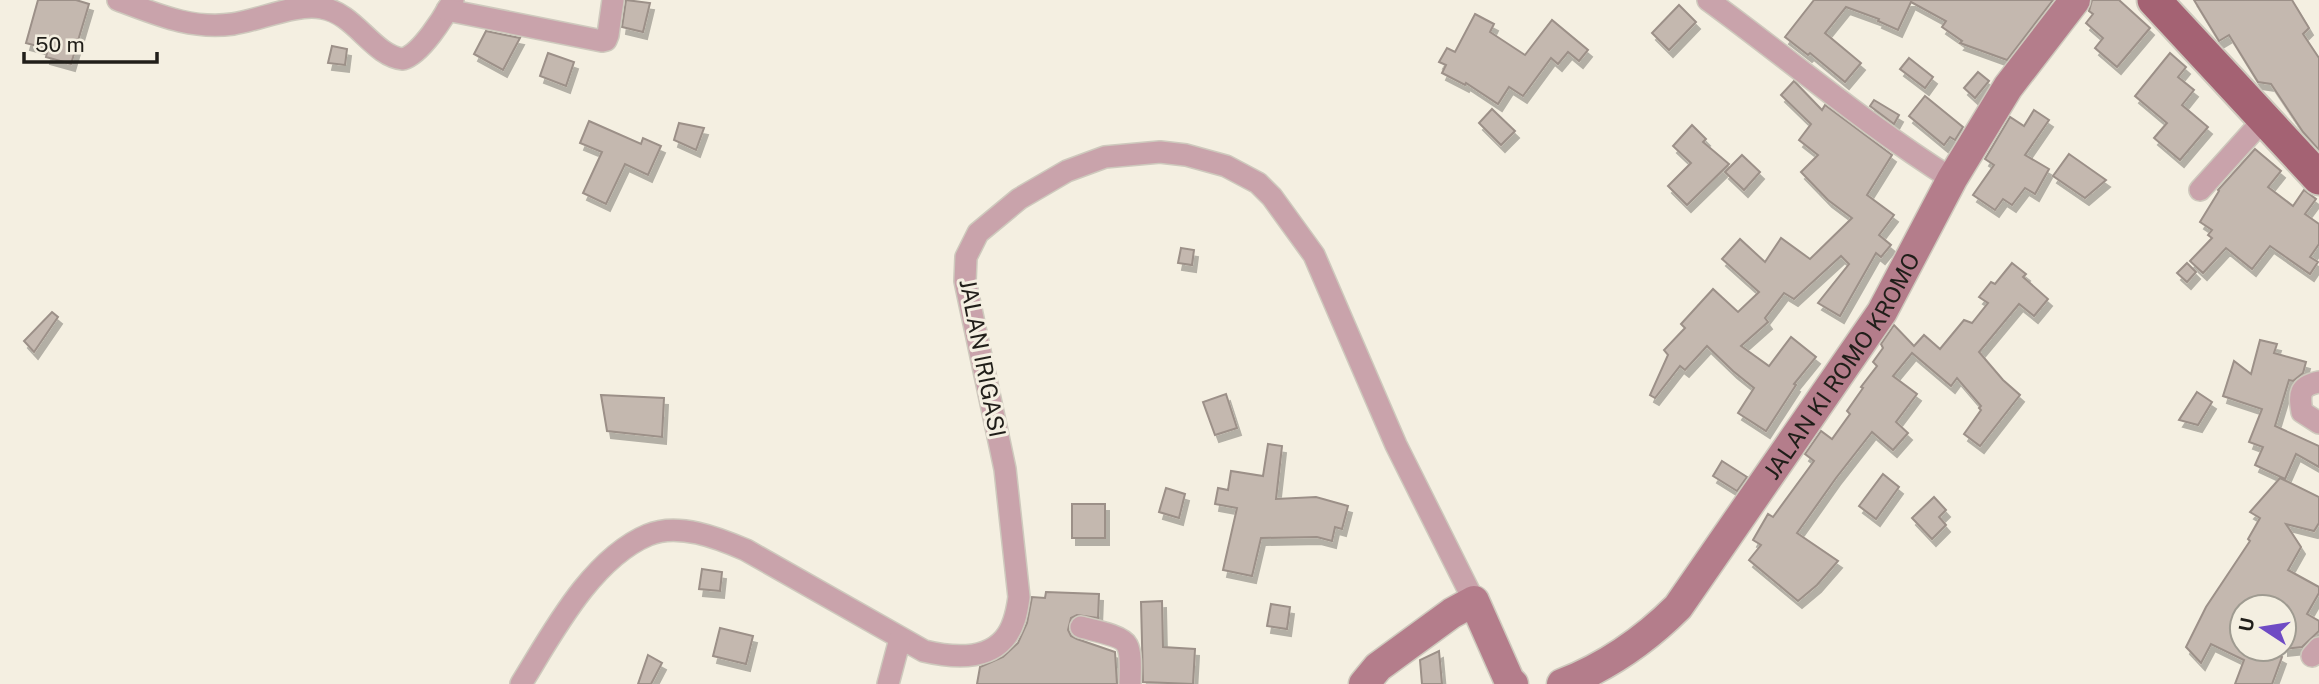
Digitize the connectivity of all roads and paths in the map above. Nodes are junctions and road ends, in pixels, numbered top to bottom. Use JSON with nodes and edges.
{"nodes":[{"id":1,"x":118,"y":0,"type":"edge"},
{"id":2,"x":613,"y":0,"type":"edge"},
{"id":3,"x":1708,"y":0,"type":"edge"},
{"id":4,"x":2075,"y":0,"type":"edge"},
{"id":5,"x":2154,"y":0,"type":"edge"},
{"id":6,"x":450,"y":5,"type":"edge"},
{"id":7,"x":2264,"y":119,"type":"junction"},
{"id":8,"x":2319,"y":178,"type":"edge"},
{"id":9,"x":1952,"y":179,"type":"junction"},
{"id":10,"x":2200,"y":190,"type":"dead end"},
{"id":11,"x":2319,"y":382,"type":"edge"},
{"id":12,"x":2319,"y":423,"type":"edge"},
{"id":13,"x":1474,"y":601,"type":"junction"},
{"id":14,"x":1081,"y":627,"type":"dead end"},
{"id":15,"x":900,"y":639,"type":"junction"},
{"id":16,"x":521,"y":684,"type":"edge"},
{"id":17,"x":888,"y":684,"type":"edge"},
{"id":18,"x":1130,"y":684,"type":"edge"},
{"id":19,"x":1364,"y":684,"type":"edge"},
{"id":20,"x":1513,"y":684,"type":"edge"},
{"id":21,"x":1562,"y":684,"type":"edge"}],
"edges":[{"from":1,"to":6,"type":"street"},
{"from":2,"to":6,"type":"street"},
{"from":3,"to":9,"type":"street"},
{"from":4,"to":9,"type":"street","name":"JALAN KI ROMO KROMO"},
{"from":5,"to":7,"type":"main road"},
{"from":7,"to":8,"type":"main road"},
{"from":7,"to":10,"type":"street"},
{"from":9,"to":21,"type":"street","name":"JALAN KI ROMO KROMO"},
{"from":11,"to":12,"type":"street"},
{"from":13,"to":15,"type":"street","name":"JALAN IRIGASI"},
{"from":13,"to":19,"type":"street"},
{"from":13,"to":20,"type":"street","name":"JALAN IRIGASI"},
{"from":14,"to":18,"type":"street"},
{"from":15,"to":16,"type":"street","name":"JALAN IRIGASI"},
{"from":15,"to":17,"type":"street"}]}
